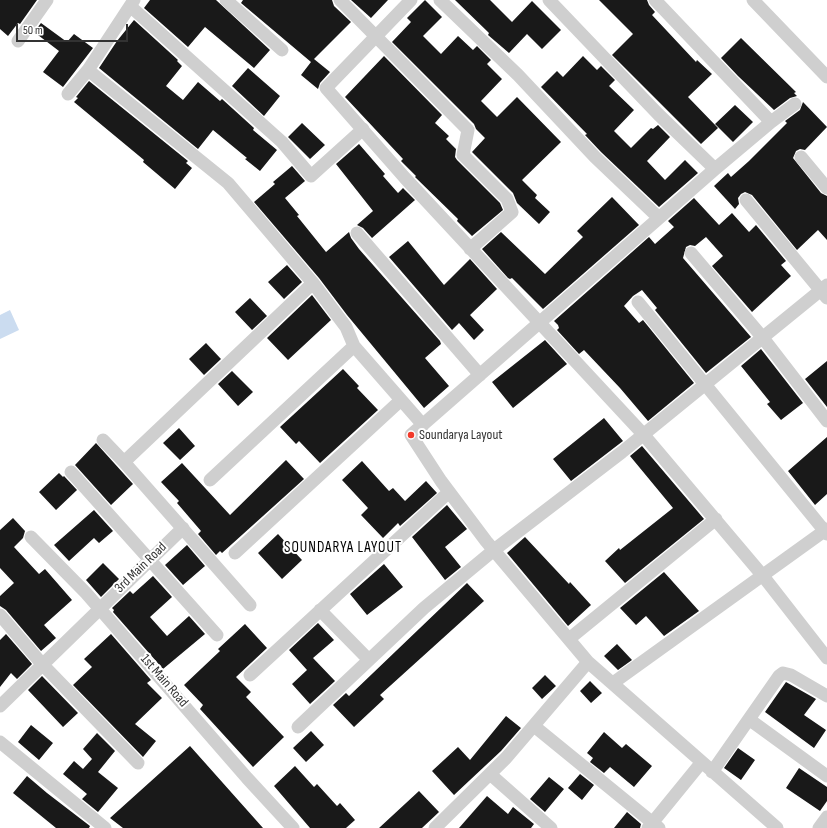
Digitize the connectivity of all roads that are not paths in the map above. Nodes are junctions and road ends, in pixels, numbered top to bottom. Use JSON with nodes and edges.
{"nodes":[{"id":1,"x":47,"y":0,"type":"edge"},
{"id":2,"x":226,"y":0,"type":"edge"},
{"id":3,"x":340,"y":0,"type":"edge"},
{"id":4,"x":411,"y":0,"type":"edge"},
{"id":5,"x":440,"y":0,"type":"edge"},
{"id":6,"x":549,"y":0,"type":"edge"},
{"id":7,"x":655,"y":0,"type":"edge"},
{"id":8,"x":753,"y":0,"type":"edge"},
{"id":9,"x":132,"y":3,"type":"edge"},
{"id":10,"x":376,"y":36,"type":"junction"},
{"id":11,"x":18,"y":41,"type":"dead end"},
{"id":12,"x":282,"y":50,"type":"dead end"},
{"id":13,"x":88,"y":70,"type":"junction"},
{"id":14,"x":827,"y":77,"type":"edge"},
{"id":15,"x":68,"y":94,"type":"dead end"},
{"id":16,"x":795,"y":104,"type":"dead end"},
{"id":17,"x":771,"y":122,"type":"junction"},
{"id":18,"x":363,"y":129,"type":"junction"},
{"id":19,"x":802,"y":157,"type":"dead end"},
{"id":20,"x":715,"y":169,"type":"junction"},
{"id":21,"x":827,"y":188,"type":"edge"},
{"id":22,"x":746,"y":200,"type":"dead end"},
{"id":23,"x":659,"y":218,"type":"junction"},
{"id":24,"x":357,"y":233,"type":"dead end"},
{"id":25,"x":470,"y":249,"type":"junction"},
{"id":26,"x":691,"y":253,"type":"dead end"},
{"id":27,"x":313,"y":283,"type":"junction"},
{"id":28,"x":825,"y":291,"type":"edge"},
{"id":29,"x":638,"y":302,"type":"dead end"},
{"id":30,"x":539,"y":324,"type":"junction"},
{"id":31,"x":763,"y":338,"type":"junction"},
{"id":32,"x":354,"y":346,"type":"junction"},
{"id":33,"x":480,"y":375,"type":"junction"},
{"id":34,"x":705,"y":383,"type":"junction"},
{"id":35,"x":401,"y":400,"type":"junction"},
{"id":36,"x":827,"y":421,"type":"edge"},
{"id":37,"x":423,"y":425,"type":"junction"},
{"id":38,"x":643,"y":434,"type":"junction"},
{"id":39,"x":102,"y":440,"type":"dead end"},
{"id":40,"x":124,"y":462,"type":"junction"},
{"id":41,"x":71,"y":472,"type":"dead end"},
{"id":42,"x":210,"y":480,"type":"dead end"},
{"id":43,"x":449,"y":492,"type":"junction"},
{"id":44,"x":716,"y":519,"type":"junction"},
{"id":45,"x":183,"y":528,"type":"junction"},
{"id":46,"x":826,"y":531,"type":"edge"},
{"id":47,"x":31,"y":537,"type":"dead end"},
{"id":48,"x":494,"y":550,"type":"junction"},
{"id":49,"x":235,"y":554,"type":"dead end"},
{"id":50,"x":150,"y":560,"type":"junction"},
{"id":51,"x":763,"y":576,"type":"junction"},
{"id":52,"x":250,"y":605,"type":"dead end"},
{"id":53,"x":99,"y":608,"type":"junction"},
{"id":54,"x":320,"y":610,"type":"junction"},
{"id":55,"x":0,"y":615,"type":"edge"},
{"id":56,"x":217,"y":635,"type":"dead end"},
{"id":57,"x":569,"y":639,"type":"junction"},
{"id":58,"x":827,"y":658,"type":"edge"},
{"id":59,"x":369,"y":660,"type":"junction"},
{"id":60,"x":588,"y":662,"type":"junction"},
{"id":61,"x":42,"y":664,"type":"junction"},
{"id":62,"x":250,"y":675,"type":"dead end"},
{"id":63,"x":613,"y":683,"type":"junction"},
{"id":64,"x":827,"y":696,"type":"edge"},
{"id":65,"x":0,"y":706,"type":"edge"},
{"id":66,"x":750,"y":720,"type":"junction"},
{"id":67,"x":534,"y":726,"type":"junction"},
{"id":68,"x":298,"y":727,"type":"dead end"},
{"id":69,"x":0,"y":742,"type":"edge"},
{"id":70,"x":138,"y":763,"type":"dead end"},
{"id":71,"x":701,"y":763,"type":"junction"},
{"id":72,"x":712,"y":772,"type":"junction"},
{"id":73,"x":490,"y":774,"type":"junction"},
{"id":74,"x":827,"y":776,"type":"edge"},
{"id":75,"x":827,"y":817,"type":"edge"},
{"id":76,"x":653,"y":826,"type":"edge"},
{"id":77,"x":105,"y":828,"type":"edge"},
{"id":78,"x":293,"y":828,"type":"edge"},
{"id":79,"x":435,"y":828,"type":"edge"},
{"id":80,"x":551,"y":828,"type":"edge"},
{"id":81,"x":777,"y":828,"type":"edge"},
{"id":82,"x":819,"y":828,"type":"edge"}],
"edges":[{"from":1,"to":11,"type":"street"},
{"from":2,"to":12,"type":"street"},
{"from":3,"to":10,"type":"street"},
{"from":4,"to":10,"type":"street"},
{"from":5,"to":23,"type":"street"},
{"from":6,"to":20,"type":"street"},
{"from":7,"to":17,"type":"street"},
{"from":8,"to":14,"type":"street"},
{"from":9,"to":13,"type":"street"},
{"from":9,"to":18,"type":"street"},
{"from":10,"to":18,"type":"street"},
{"from":10,"to":25,"type":"street"},
{"from":13,"to":15,"type":"street"},
{"from":13,"to":27,"type":"street"},
{"from":16,"to":17,"type":"street"},
{"from":17,"to":20,"type":"street"},
{"from":18,"to":25,"type":"street"},
{"from":19,"to":21,"type":"street"},
{"from":20,"to":23,"type":"street"},
{"from":22,"to":28,"type":"street"},
{"from":23,"to":30,"type":"street"},
{"from":24,"to":33,"type":"street"},
{"from":25,"to":30,"type":"street"},
{"from":26,"to":31,"type":"street"},
{"from":27,"to":32,"type":"street"},
{"from":27,"to":40,"type":"street"},
{"from":28,"to":31,"type":"street"},
{"from":29,"to":34,"type":"street"},
{"from":30,"to":33,"type":"street"},
{"from":30,"to":38,"type":"street"},
{"from":31,"to":34,"type":"street"},
{"from":31,"to":36,"type":"street"},
{"from":32,"to":35,"type":"street"},
{"from":32,"to":42,"type":"street"},
{"from":33,"to":37,"type":"street"},
{"from":34,"to":38,"type":"street"},
{"from":34,"to":46,"type":"street"},
{"from":35,"to":37,"type":"street"},
{"from":35,"to":49,"type":"street"},
{"from":37,"to":43,"type":"street"},
{"from":38,"to":44,"type":"street"},
{"from":38,"to":48,"type":"street"},
{"from":39,"to":40,"type":"street"},
{"from":40,"to":45,"type":"street"},
{"from":41,"to":50,"type":"street"},
{"from":43,"to":48,"type":"street"},
{"from":43,"to":54,"type":"street"},
{"from":44,"to":51,"type":"street"},
{"from":44,"to":57,"type":"street"},
{"from":45,"to":50,"type":"street","name":"3rd Main Road"},
{"from":45,"to":52,"type":"street"},
{"from":46,"to":51,"type":"street"},
{"from":47,"to":53,"type":"street","name":"1st Main Road"},
{"from":48,"to":57,"type":"street"},
{"from":48,"to":59,"type":"street"},
{"from":50,"to":53,"type":"street","name":"3rd Main Road"},
{"from":50,"to":56,"type":"street"},
{"from":51,"to":58,"type":"street"},
{"from":51,"to":63,"type":"street"},
{"from":53,"to":61,"type":"street","name":"3rd Main Road"},
{"from":53,"to":78,"type":"street","name":"1st Main Road"},
{"from":54,"to":59,"type":"street"},
{"from":54,"to":62,"type":"street"},
{"from":55,"to":61,"type":"street"},
{"from":57,"to":60,"type":"street"},
{"from":59,"to":68,"type":"street"},
{"from":60,"to":63,"type":"street"},
{"from":60,"to":67,"type":"street"},
{"from":61,"to":65,"type":"street","name":"3rd Main Road"},
{"from":61,"to":70,"type":"street"},
{"from":63,"to":71,"type":"street"},
{"from":64,"to":66,"type":"street"},
{"from":66,"to":72,"type":"street"},
{"from":66,"to":74,"type":"street"},
{"from":67,"to":73,"type":"street"},
{"from":67,"to":76,"type":"street"},
{"from":69,"to":77,"type":"street"},
{"from":71,"to":72,"type":"street"},
{"from":71,"to":76,"type":"street"},
{"from":72,"to":81,"type":"street"},
{"from":73,"to":79,"type":"street"},
{"from":73,"to":80,"type":"street"},
{"from":75,"to":82,"type":"street"}]}
